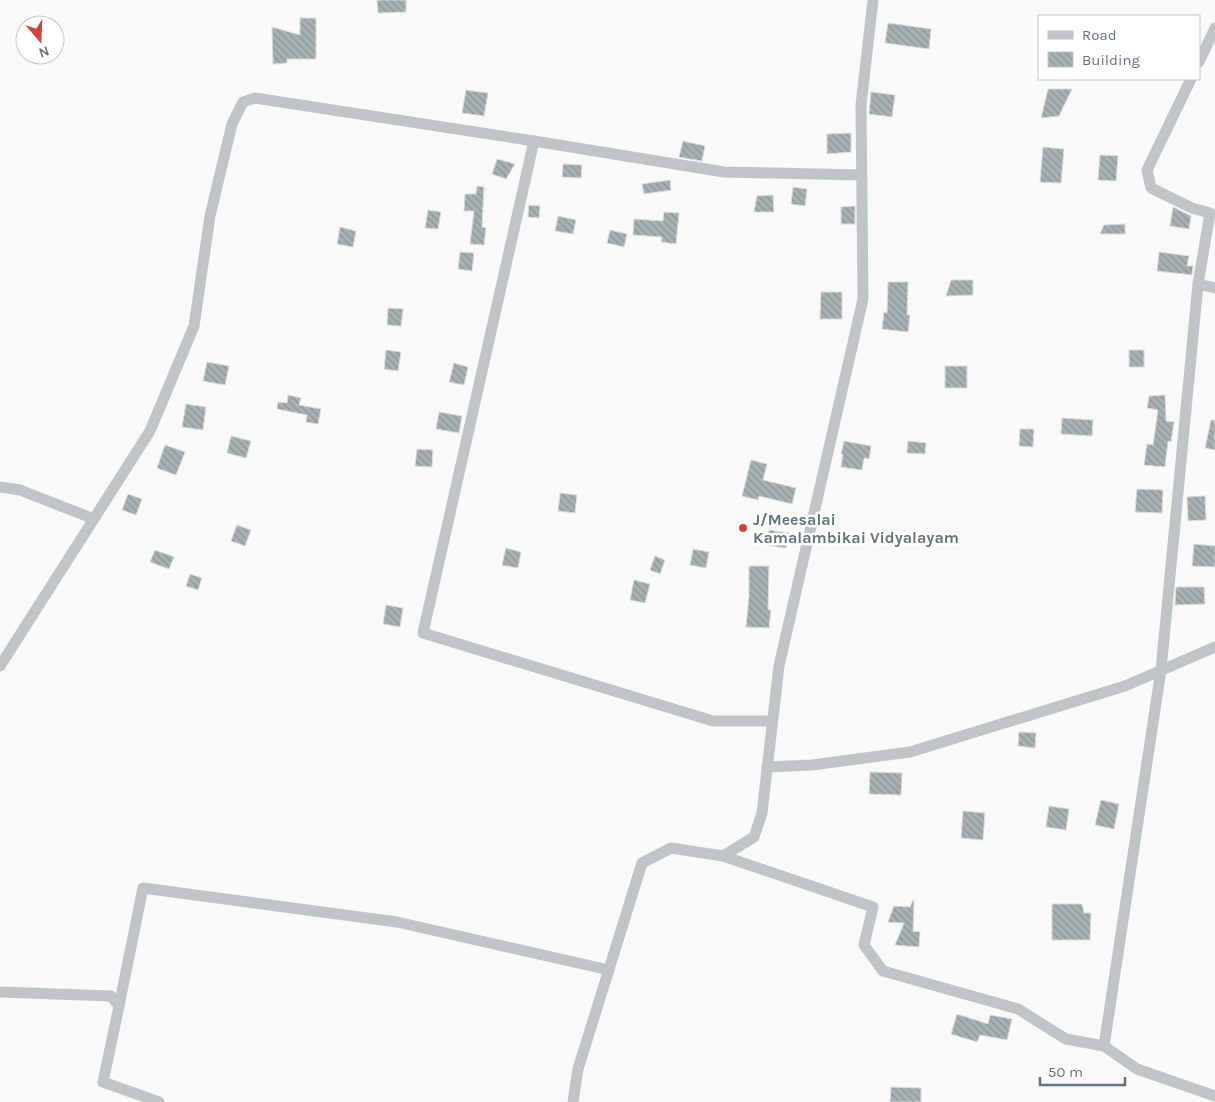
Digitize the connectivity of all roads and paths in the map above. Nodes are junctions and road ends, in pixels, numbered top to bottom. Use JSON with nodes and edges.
{"nodes":[{"id":1,"x":873,"y":0,"type":"edge"},
{"id":2,"x":1215,"y":28,"type":"edge"},
{"id":3,"x":1200,"y":60,"type":"edge"},
{"id":4,"x":1191,"y":80,"type":"edge"},
{"id":5,"x":534,"y":141,"type":"junction"},
{"id":6,"x":861,"y":175,"type":"junction"},
{"id":7,"x":1198,"y":284,"type":"junction"},
{"id":8,"x":1215,"y":288,"type":"edge"},
{"id":9,"x":0,"y":487,"type":"edge"},
{"id":10,"x":94,"y":519,"type":"junction"},
{"id":11,"x":1215,"y":647,"type":"edge"},
{"id":12,"x":0,"y":666,"type":"edge"},
{"id":13,"x":1161,"y":670,"type":"junction"},
{"id":14,"x":772,"y":721,"type":"junction"},
{"id":15,"x":767,"y":767,"type":"junction"},
{"id":16,"x":724,"y":856,"type":"junction"},
{"id":17,"x":609,"y":970,"type":"junction"},
{"id":18,"x":0,"y":992,"type":"edge"},
{"id":19,"x":119,"y":1006,"type":"junction"},
{"id":20,"x":1104,"y":1046,"type":"junction"},
{"id":21,"x":1215,"y":1096,"type":"edge"},
{"id":22,"x":159,"y":1102,"type":"edge"},
{"id":23,"x":573,"y":1102,"type":"edge"}],
"edges":[{"from":1,"to":6,"type":"street"},
{"from":2,"to":3,"type":"street"},
{"from":4,"to":7,"type":"street"},
{"from":5,"to":6,"type":"street"},
{"from":5,"to":10,"type":"street"},
{"from":5,"to":14,"type":"street"},
{"from":6,"to":14,"type":"street"},
{"from":7,"to":8,"type":"street"},
{"from":7,"to":13,"type":"street"},
{"from":9,"to":10,"type":"street"},
{"from":10,"to":12,"type":"street"},
{"from":11,"to":13,"type":"street"},
{"from":13,"to":15,"type":"street"},
{"from":13,"to":20,"type":"street"},
{"from":14,"to":15,"type":"street"},
{"from":15,"to":16,"type":"street"},
{"from":16,"to":17,"type":"street"},
{"from":16,"to":20,"type":"street"},
{"from":17,"to":19,"type":"street"},
{"from":17,"to":23,"type":"street"},
{"from":18,"to":19,"type":"street"},
{"from":19,"to":22,"type":"street"},
{"from":20,"to":21,"type":"street"}]}
